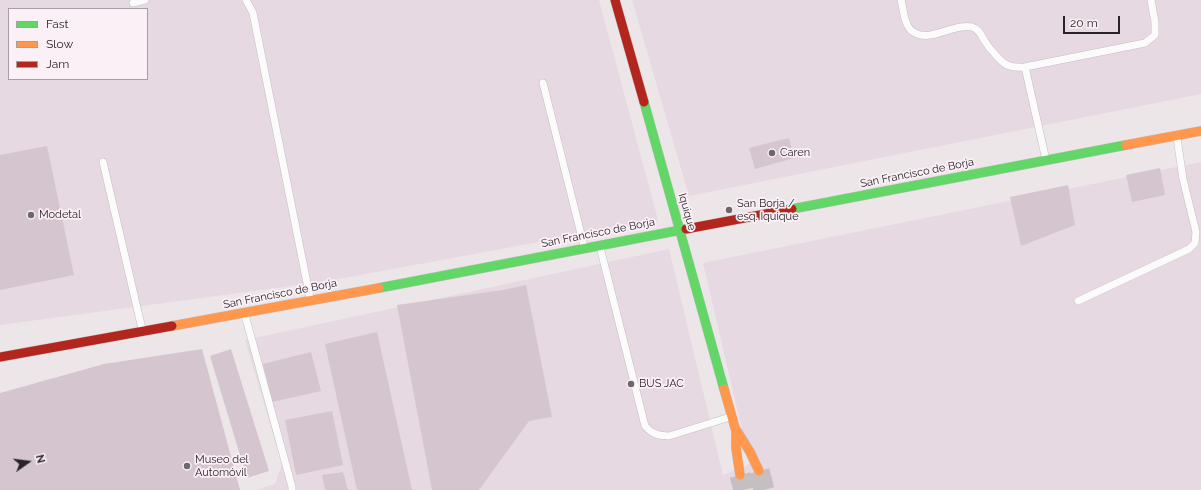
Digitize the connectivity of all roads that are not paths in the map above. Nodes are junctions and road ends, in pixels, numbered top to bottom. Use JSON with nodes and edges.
{"nodes":[{"id":1,"x":145,"y":0,"type":"edge"},
{"id":2,"x":246,"y":0,"type":"edge"},
{"id":3,"x":615,"y":0,"type":"edge"},
{"id":4,"x":901,"y":0,"type":"edge"},
{"id":5,"x":1151,"y":0,"type":"edge"},
{"id":6,"x":133,"y":3,"type":"dead end"},
{"id":7,"x":1025,"y":67,"type":"junction"},
{"id":8,"x":543,"y":83,"type":"dead end"},
{"id":9,"x":1201,"y":131,"type":"edge"},
{"id":10,"x":1177,"y":136,"type":"junction"},
{"id":11,"x":1046,"y":160,"type":"junction"},
{"id":12,"x":103,"y":162,"type":"dead end"},
{"id":13,"x":680,"y":230,"type":"junction"},
{"id":14,"x":599,"y":245,"type":"junction"},
{"id":15,"x":584,"y":248,"type":"junction"},
{"id":16,"x":310,"y":300,"type":"junction"},
{"id":17,"x":1078,"y":301,"type":"dead end"},
{"id":18,"x":245,"y":313,"type":"junction"},
{"id":19,"x":142,"y":331,"type":"junction"},
{"id":20,"x":0,"y":357,"type":"edge"},
{"id":21,"x":732,"y":416,"type":"junction"},
{"id":22,"x":736,"y":431,"type":"junction"},
{"id":23,"x":759,"y":471,"type":"tunnel mouth"},
{"id":24,"x":740,"y":475,"type":"tunnel mouth"},
{"id":25,"x":292,"y":490,"type":"edge"}],
"edges":[{"from":1,"to":6,"type":"lane"},
{"from":2,"to":16,"type":"lane"},
{"from":3,"to":13,"type":"street","name":"Iquique"},
{"from":4,"to":7,"type":"lane"},
{"from":5,"to":7,"type":"lane"},
{"from":7,"to":11,"type":"lane"},
{"from":8,"to":15,"type":"lane"},
{"from":9,"to":10,"type":"street","name":"San Francisco de Borja"},
{"from":10,"to":11,"type":"street","name":"San Francisco de Borja"},
{"from":10,"to":17,"type":"lane"},
{"from":11,"to":13,"type":"street","name":"San Francisco de Borja"},
{"from":12,"to":19,"type":"lane"},
{"from":13,"to":14,"type":"street","name":"San Francisco de Borja"},
{"from":13,"to":21,"type":"street","name":"Iquique"},
{"from":14,"to":15,"type":"street","name":"San Francisco de Borja"},
{"from":14,"to":21,"type":"lane"},
{"from":15,"to":16,"type":"street","name":"San Francisco de Borja"},
{"from":16,"to":18,"type":"street","name":"San Francisco de Borja"},
{"from":18,"to":19,"type":"street","name":"San Francisco de Borja"},
{"from":18,"to":25,"type":"lane"},
{"from":19,"to":20,"type":"street","name":"San Francisco de Borja"},
{"from":21,"to":22,"type":"street","name":"Iquique"},
{"from":22,"to":23,"type":"street","name":"Iquique"},
{"from":22,"to":24,"type":"street","name":"Iquique"}]}
